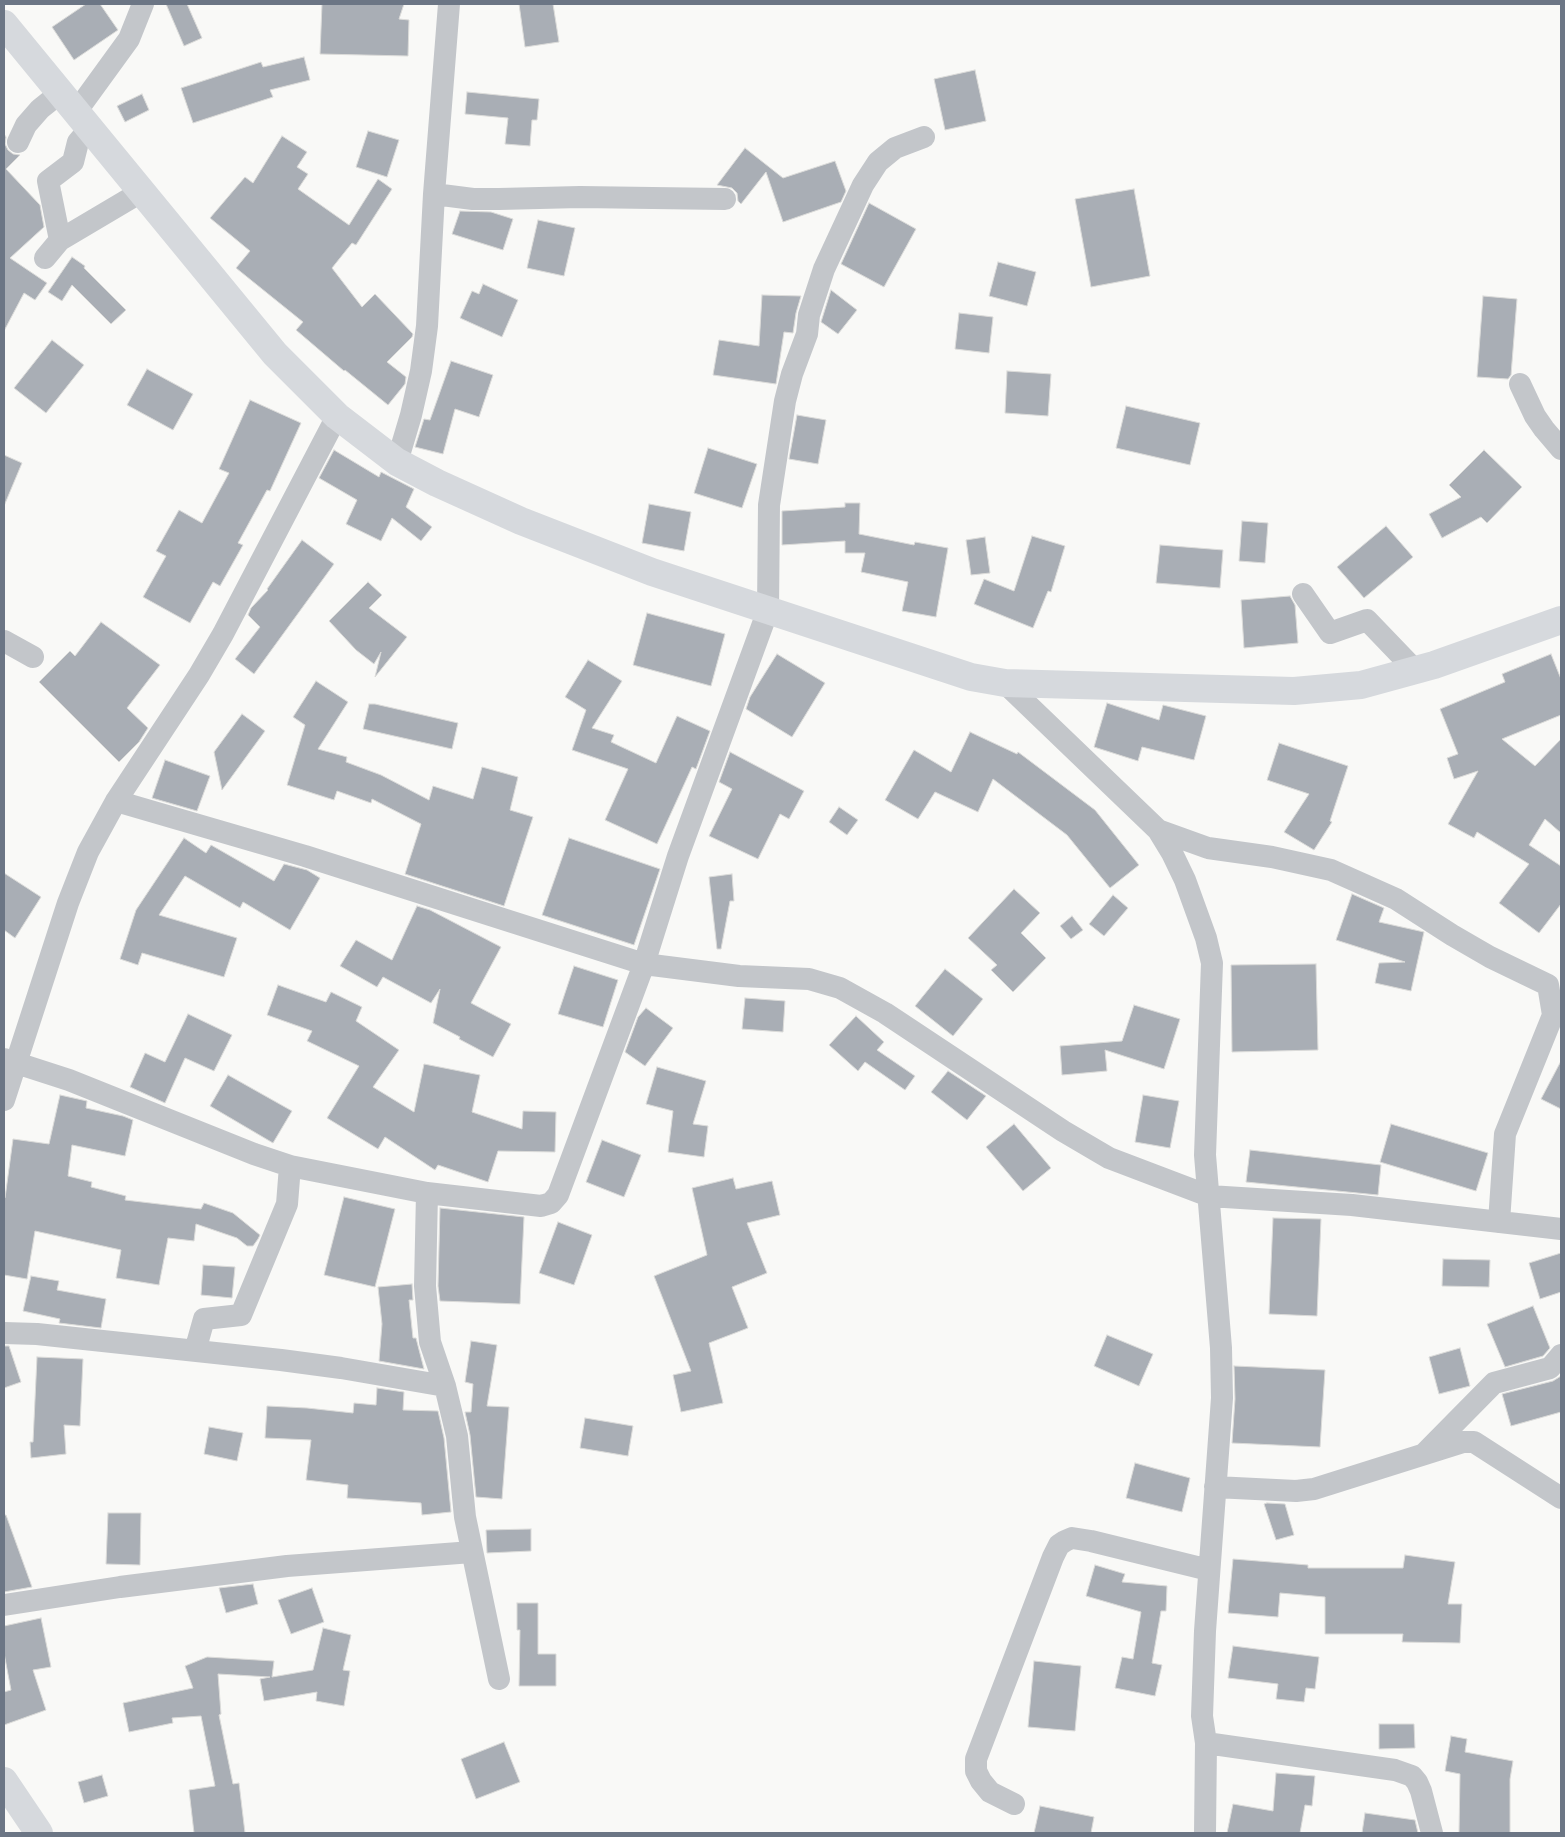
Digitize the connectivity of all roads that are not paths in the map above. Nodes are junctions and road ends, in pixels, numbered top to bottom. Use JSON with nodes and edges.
{"nodes":[{"id":1,"x":143,"y":4,"type":"edge"},
{"id":2,"x":449,"y":4,"type":"edge"},
{"id":3,"x":4,"y":24,"type":"edge"},
{"id":4,"x":75,"y":112,"type":"junction"},
{"id":5,"x":924,"y":137,"type":"dead end"},
{"id":6,"x":18,"y":142,"type":"dead end"},
{"id":7,"x":141,"y":192,"type":"junction"},
{"id":8,"x":434,"y":194,"type":"junction"},
{"id":9,"x":724,"y":199,"type":"dead end"},
{"id":10,"x":60,"y":240,"type":"junction"},
{"id":11,"x":45,"y":258,"type":"dead end"},
{"id":12,"x":1520,"y":384,"type":"dead end"},
{"id":13,"x":337,"y":416,"type":"junction"},
{"id":14,"x":1561,"y":449,"type":"edge"},
{"id":15,"x":398,"y":462,"type":"junction"},
{"id":16,"x":1303,"y":594,"type":"dead end"},
{"id":17,"x":768,"y":610,"type":"junction"},
{"id":18,"x":1561,"y":620,"type":"edge"},
{"id":19,"x":4,"y":641,"type":"edge"},
{"id":20,"x":33,"y":657,"type":"dead end"},
{"id":21,"x":1415,"y":670,"type":"junction"},
{"id":22,"x":1005,"y":683,"type":"junction"},
{"id":23,"x":116,"y":802,"type":"junction"},
{"id":24,"x":1158,"y":830,"type":"junction"},
{"id":25,"x":644,"y":964,"type":"junction"},
{"id":26,"x":1555,"y":981,"type":"edge"},
{"id":27,"x":9,"y":1061,"type":"edge"},
{"id":28,"x":4,"y":1100,"type":"edge"},
{"id":29,"x":290,"y":1166,"type":"junction"},
{"id":30,"x":427,"y":1193,"type":"junction"},
{"id":31,"x":1209,"y":1196,"type":"junction"},
{"id":32,"x":1499,"y":1222,"type":"junction"},
{"id":33,"x":1561,"y":1229,"type":"edge"},
{"id":34,"x":4,"y":1333,"type":"edge"},
{"id":35,"x":194,"y":1351,"type":"junction"},
{"id":36,"x":1561,"y":1356,"type":"edge"},
{"id":37,"x":445,"y":1386,"type":"junction"},
{"id":38,"x":1423,"y":1454,"type":"junction"},
{"id":39,"x":1216,"y":1487,"type":"junction"},
{"id":40,"x":1561,"y":1498,"type":"edge"},
{"id":41,"x":472,"y":1552,"type":"junction"},
{"id":42,"x":1209,"y":1570,"type":"junction"},
{"id":43,"x":4,"y":1605,"type":"edge"},
{"id":44,"x":499,"y":1679,"type":"dead end"},
{"id":45,"x":1206,"y":1743,"type":"junction"},
{"id":46,"x":4,"y":1781,"type":"edge"},
{"id":47,"x":1014,"y":1804,"type":"dead end"},
{"id":48,"x":39,"y":1833,"type":"edge"},
{"id":49,"x":1205,"y":1833,"type":"edge"},
{"id":50,"x":1432,"y":1833,"type":"edge"}],
"edges":[{"from":1,"to":4,"type":"street"},
{"from":2,"to":8,"type":"street"},
{"from":3,"to":4,"type":"main road"},
{"from":4,"to":6,"type":"street"},
{"from":4,"to":7,"type":"main road"},
{"from":4,"to":10,"type":"street"},
{"from":5,"to":17,"type":"street"},
{"from":7,"to":10,"type":"street"},
{"from":7,"to":13,"type":"main road"},
{"from":8,"to":9,"type":"street"},
{"from":8,"to":15,"type":"street"},
{"from":10,"to":11,"type":"street"},
{"from":12,"to":14,"type":"street"},
{"from":13,"to":15,"type":"main road"},
{"from":13,"to":23,"type":"street"},
{"from":15,"to":17,"type":"main road"},
{"from":16,"to":21,"type":"street"},
{"from":17,"to":22,"type":"main road"},
{"from":17,"to":25,"type":"street"},
{"from":18,"to":21,"type":"main road"},
{"from":19,"to":20,"type":"street"},
{"from":21,"to":22,"type":"main road"},
{"from":22,"to":24,"type":"street"},
{"from":23,"to":25,"type":"street"},
{"from":23,"to":27,"type":"street"},
{"from":24,"to":26,"type":"street"},
{"from":24,"to":31,"type":"street"},
{"from":25,"to":30,"type":"street"},
{"from":25,"to":31,"type":"street"},
{"from":26,"to":32,"type":"street"},
{"from":27,"to":28,"type":"street"},
{"from":27,"to":29,"type":"street"},
{"from":29,"to":30,"type":"street"},
{"from":29,"to":35,"type":"street"},
{"from":30,"to":37,"type":"street"},
{"from":31,"to":32,"type":"street"},
{"from":31,"to":39,"type":"street"},
{"from":32,"to":33,"type":"street"},
{"from":34,"to":35,"type":"street"},
{"from":35,"to":37,"type":"street"},
{"from":36,"to":38,"type":"street"},
{"from":37,"to":41,"type":"street"},
{"from":38,"to":39,"type":"street"},
{"from":38,"to":40,"type":"street"},
{"from":39,"to":42,"type":"street"},
{"from":41,"to":43,"type":"street"},
{"from":41,"to":44,"type":"street"},
{"from":42,"to":45,"type":"street"},
{"from":42,"to":47,"type":"street"},
{"from":45,"to":49,"type":"street"},
{"from":45,"to":50,"type":"street"},
{"from":46,"to":48,"type":"main road"}]}
